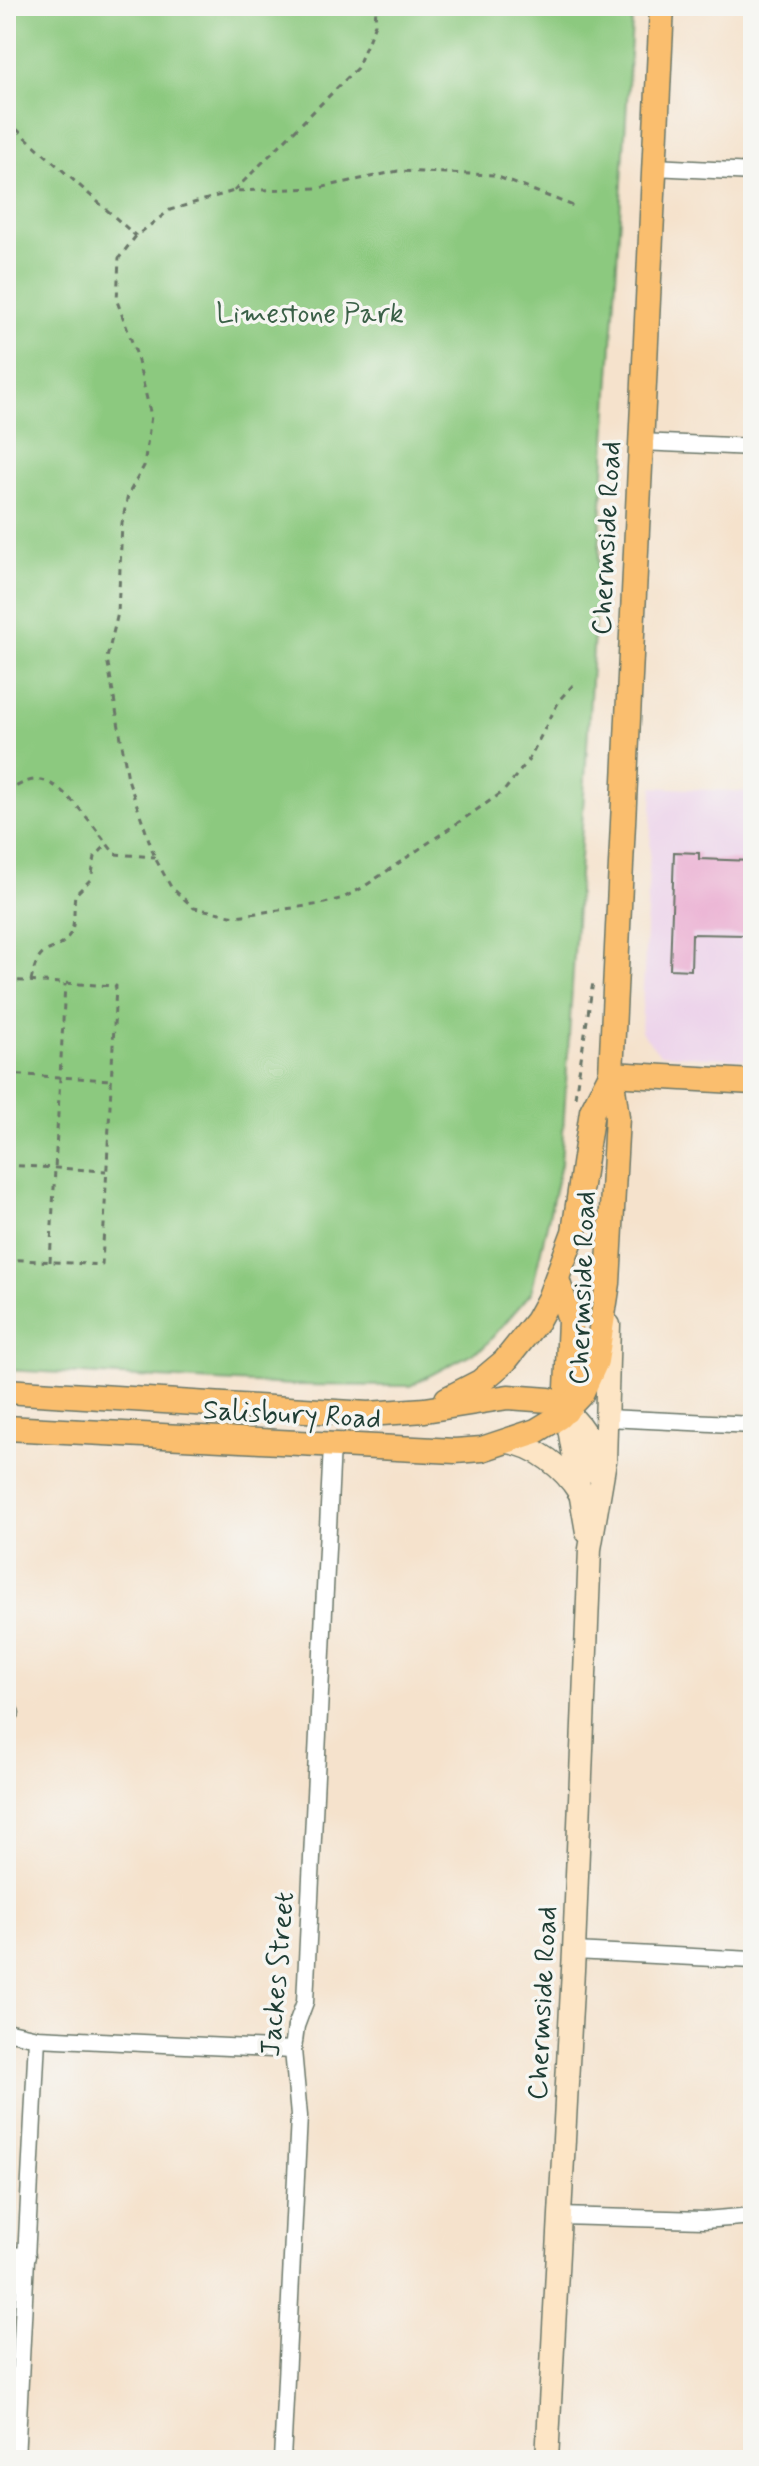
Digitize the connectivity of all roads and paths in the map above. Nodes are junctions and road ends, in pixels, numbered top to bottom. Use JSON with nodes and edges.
{"nodes":[{"id":1,"x":376,"y":6,"type":"edge"},
{"id":2,"x":662,"y":6,"type":"edge"},
{"id":3,"x":6,"y":125,"type":"edge"},
{"id":4,"x":654,"y":167,"type":"junction"},
{"id":5,"x":753,"y":172,"type":"edge"},
{"id":6,"x":234,"y":191,"type":"junction"},
{"id":7,"x":576,"y":207,"type":"dead end"},
{"id":8,"x":136,"y":236,"type":"junction"},
{"id":9,"x":640,"y":442,"type":"junction"},
{"id":10,"x":753,"y":447,"type":"edge"},
{"id":11,"x":573,"y":685,"type":"dead end"},
{"id":12,"x":6,"y":792,"type":"edge"},
{"id":13,"x":107,"y":844,"type":"junction"},
{"id":14,"x":155,"y":858,"type":"junction"},
{"id":15,"x":594,"y":970,"type":"dead end"},
{"id":16,"x":6,"y":980,"type":"edge"},
{"id":17,"x":14,"y":981,"type":"junction"},
{"id":18,"x":31,"y":982,"type":"junction"},
{"id":19,"x":65,"y":984,"type":"junction"},
{"id":20,"x":8,"y":1074,"type":"edge"},
{"id":21,"x":611,"y":1074,"type":"junction"},
{"id":22,"x":60,"y":1078,"type":"junction"},
{"id":23,"x":111,"y":1080,"type":"junction"},
{"id":24,"x":753,"y":1082,"type":"edge"},
{"id":25,"x":574,"y":1106,"type":"dead end"},
{"id":26,"x":6,"y":1127,"type":"edge"},
{"id":27,"x":6,"y":1165,"type":"edge"},
{"id":28,"x":55,"y":1168,"type":"junction"},
{"id":29,"x":107,"y":1171,"type":"junction"},
{"id":30,"x":6,"y":1259,"type":"edge"},
{"id":31,"x":50,"y":1262,"type":"junction"},
{"id":32,"x":559,"y":1275,"type":"junction"},
{"id":33,"x":608,"y":1283,"type":"junction"},
{"id":34,"x":6,"y":1391,"type":"edge"},
{"id":35,"x":566,"y":1411,"type":"junction"},
{"id":36,"x":335,"y":1412,"type":"junction"},
{"id":37,"x":408,"y":1412,"type":"junction"},
{"id":38,"x":607,"y":1418,"type":"junction"},
{"id":39,"x":753,"y":1425,"type":"edge"},
{"id":40,"x":6,"y":1428,"type":"edge"},
{"id":41,"x":508,"y":1442,"type":"junction"},
{"id":42,"x":332,"y":1445,"type":"junction"},
{"id":43,"x":589,"y":1500,"type":"junction"},
{"id":44,"x":574,"y":1951,"type":"junction"},
{"id":45,"x":753,"y":1960,"type":"edge"},
{"id":46,"x":6,"y":2031,"type":"edge"},
{"id":47,"x":37,"y":2038,"type":"junction"},
{"id":48,"x":293,"y":2050,"type":"junction"},
{"id":49,"x":559,"y":2216,"type":"junction"},
{"id":50,"x":753,"y":2216,"type":"edge"},
{"id":51,"x":6,"y":2255,"type":"edge"},
{"id":52,"x":27,"y":2256,"type":"junction"},
{"id":53,"x":16,"y":2460,"type":"edge"},
{"id":54,"x":282,"y":2460,"type":"edge"},
{"id":55,"x":547,"y":2460,"type":"edge"}],
"edges":[{"from":1,"to":6,"type":"path"},
{"from":2,"to":4,"type":"main road","name":"Chermside Road"},
{"from":3,"to":8,"type":"path"},
{"from":4,"to":5,"type":"street"},
{"from":4,"to":9,"type":"main road","name":"Chermside Road"},
{"from":6,"to":7,"type":"path"},
{"from":6,"to":8,"type":"path"},
{"from":8,"to":14,"type":"path"},
{"from":9,"to":10,"type":"street"},
{"from":9,"to":21,"type":"main road","name":"Chermside Road"},
{"from":11,"to":14,"type":"path"},
{"from":12,"to":13,"type":"path"},
{"from":13,"to":14,"type":"path"},
{"from":13,"to":18,"type":"path"},
{"from":15,"to":25,"type":"path"},
{"from":16,"to":17,"type":"path"},
{"from":17,"to":18,"type":"path"},
{"from":17,"to":20,"type":"path"},
{"from":18,"to":19,"type":"path"},
{"from":19,"to":22,"type":"path"},
{"from":19,"to":23,"type":"path"},
{"from":20,"to":22,"type":"path"},
{"from":20,"to":26,"type":"path"},
{"from":21,"to":24,"type":"main road"},
{"from":21,"to":32,"type":"main road","name":"Chermside Road"},
{"from":21,"to":33,"type":"main road","name":"Chermside Road"},
{"from":22,"to":23,"type":"path"},
{"from":22,"to":28,"type":"path"},
{"from":23,"to":29,"type":"path"},
{"from":27,"to":28,"type":"path"},
{"from":28,"to":29,"type":"path"},
{"from":28,"to":31,"type":"path"},
{"from":29,"to":31,"type":"path"},
{"from":30,"to":31,"type":"path"},
{"from":32,"to":35,"type":"main road","name":"Chermside Road"},
{"from":32,"to":37,"type":"main road","name":"Salisbury Road"},
{"from":33,"to":35,"type":"main road","name":"Salisbury Road"},
{"from":33,"to":38,"type":"street","name":"Chermside Road"},
{"from":34,"to":36,"type":"main road","name":"Salisbury Road"},
{"from":35,"to":37,"type":"main road","name":"Salisbury Road"},
{"from":35,"to":41,"type":"main road","name":"Salisbury Road"},
{"from":35,"to":43,"type":"street","name":"Chermside Road"},
{"from":36,"to":37,"type":"main road","name":"Salisbury Road"},
{"from":36,"to":42,"type":"main road"},
{"from":38,"to":39,"type":"street"},
{"from":38,"to":43,"type":"street","name":"Chermside Road"},
{"from":40,"to":42,"type":"main road","name":"Salisbury Road"},
{"from":41,"to":42,"type":"main road","name":"Salisbury Road"},
{"from":41,"to":43,"type":"street"},
{"from":42,"to":48,"type":"street","name":"Jackes Street"},
{"from":43,"to":44,"type":"street","name":"Chermside Road"},
{"from":44,"to":45,"type":"street"},
{"from":44,"to":49,"type":"street","name":"Chermside Road"},
{"from":46,"to":47,"type":"street"},
{"from":47,"to":48,"type":"street"},
{"from":47,"to":52,"type":"street"},
{"from":48,"to":54,"type":"street","name":"Jackes Street"},
{"from":49,"to":50,"type":"street"},
{"from":49,"to":55,"type":"street","name":"Chermside Road"},
{"from":51,"to":52,"type":"street"},
{"from":52,"to":53,"type":"street"}]}
